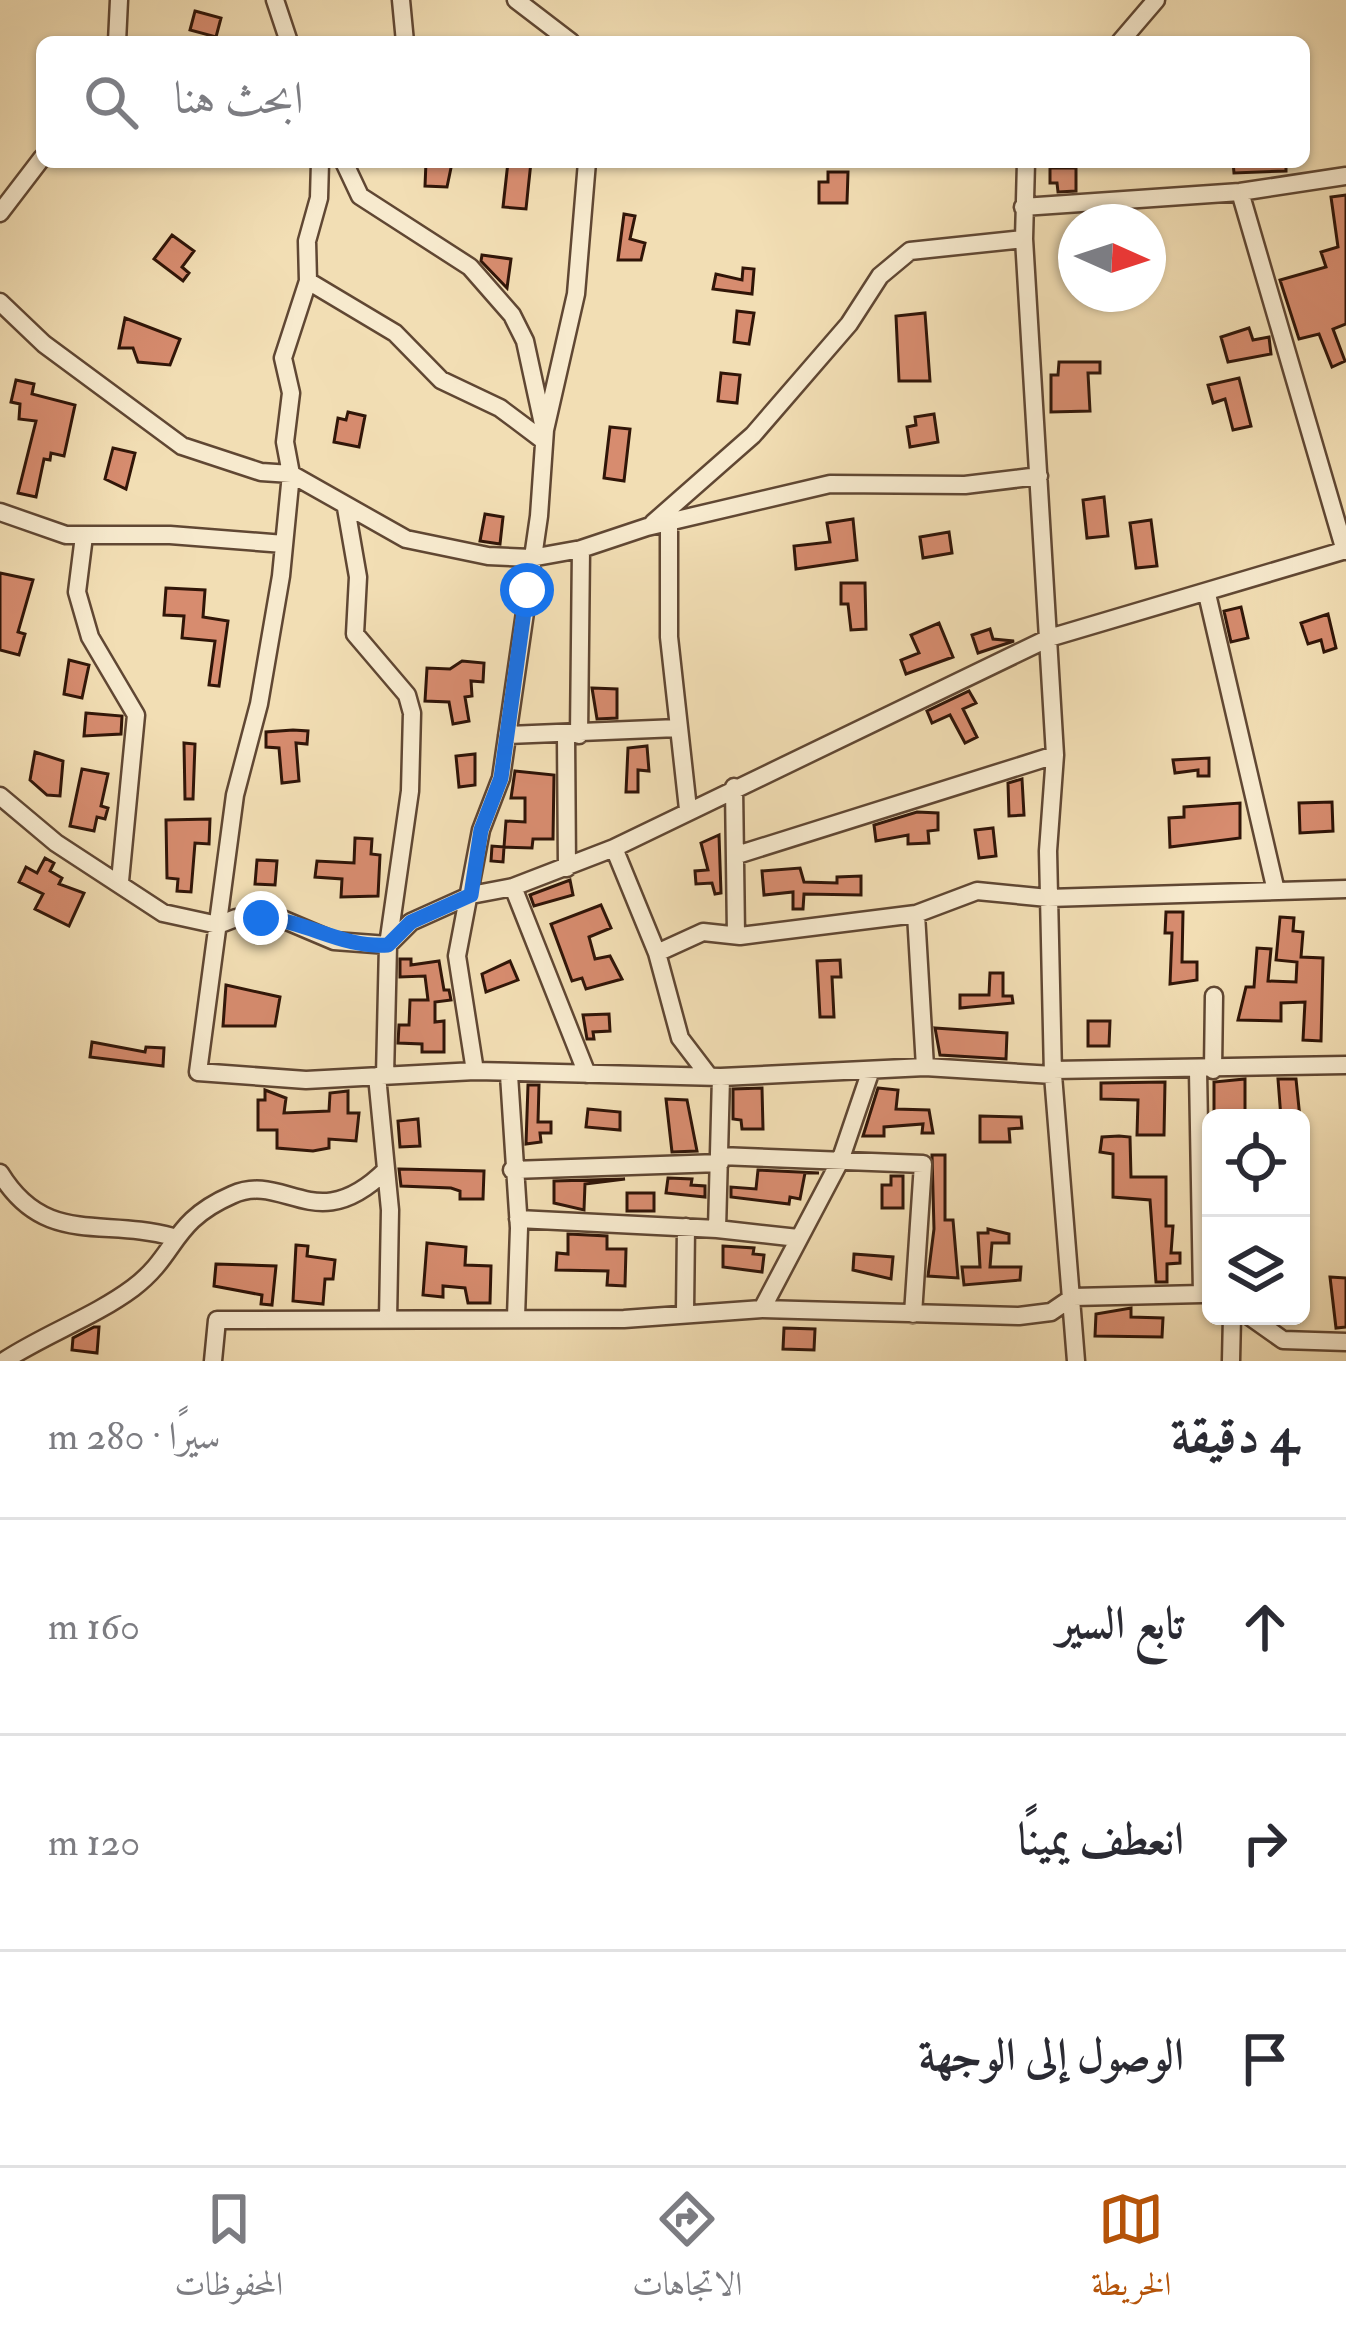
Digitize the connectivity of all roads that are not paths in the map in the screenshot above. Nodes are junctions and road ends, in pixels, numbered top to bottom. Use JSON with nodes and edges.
{"nodes":[{"id":1,"x":118,"y":0,"type":"edge"},
{"id":2,"x":275,"y":0,"type":"edge"},
{"id":3,"x":401,"y":0,"type":"edge"},
{"id":4,"x":516,"y":0,"type":"edge"},
{"id":5,"x":1156,"y":0,"type":"edge"},
{"id":6,"x":117,"y":36,"type":"edge"},
{"id":7,"x":287,"y":36,"type":"edge"},
{"id":8,"x":404,"y":36,"type":"edge"},
{"id":9,"x":564,"y":36,"type":"edge"},
{"id":10,"x":1125,"y":36,"type":"edge"},
{"id":11,"x":36,"y":166,"type":"edge"},
{"id":12,"x":320,"y":168,"type":"edge"},
{"id":13,"x":349,"y":168,"type":"edge"},
{"id":14,"x":586,"y":168,"type":"edge"},
{"id":15,"x":1026,"y":168,"type":"edge"},
{"id":16,"x":1346,"y":176,"type":"edge"},
{"id":17,"x":1240,"y":192,"type":"junction"},
{"id":18,"x":1023,"y":207,"type":"junction"},
{"id":19,"x":0,"y":213,"type":"edge"},
{"id":20,"x":1024,"y":238,"type":"junction"},
{"id":21,"x":308,"y":281,"type":"junction"},
{"id":22,"x":0,"y":302,"type":"edge"},
{"id":23,"x":545,"y":436,"type":"junction"},
{"id":24,"x":291,"y":474,"type":"junction"},
{"id":25,"x":1039,"y":476,"type":"junction"},
{"id":26,"x":346,"y":508,"type":"junction"},
{"id":27,"x":0,"y":512,"type":"edge"},
{"id":28,"x":669,"y":522,"type":"junction"},
{"id":29,"x":647,"y":527,"type":"junction"},
{"id":30,"x":84,"y":536,"type":"junction"},
{"id":31,"x":284,"y":544,"type":"junction"},
{"id":32,"x":581,"y":549,"type":"junction"},
{"id":33,"x":1346,"y":550,"type":"edge"},
{"id":34,"x":531,"y":558,"type":"junction"},
{"id":35,"x":1207,"y":594,"type":"junction"},
{"id":36,"x":1049,"y":638,"type":"junction"},
{"id":37,"x":678,"y":728,"type":"junction"},
{"id":38,"x":507,"y":735,"type":"junction"},
{"id":39,"x":572,"y":735,"type":"junction"},
{"id":40,"x":1055,"y":754,"type":"junction"},
{"id":41,"x":734,"y":787,"type":"junction"},
{"id":42,"x":0,"y":796,"type":"edge"},
{"id":43,"x":688,"y":809,"type":"junction"},
{"id":44,"x":614,"y":848,"type":"junction"},
{"id":45,"x":737,"y":855,"type":"junction"},
{"id":46,"x":567,"y":868,"type":"junction"},
{"id":47,"x":119,"y":880,"type":"junction"},
{"id":48,"x":513,"y":886,"type":"junction"},
{"id":49,"x":1346,"y":889,"type":"edge"},
{"id":50,"x":1276,"y":891,"type":"junction"},
{"id":51,"x":471,"y":895,"type":"junction"},
{"id":52,"x":1048,"y":898,"type":"junction"},
{"id":53,"x":916,"y":914,"type":"junction"},
{"id":54,"x":218,"y":926,"type":"junction"},
{"id":55,"x":736,"y":935,"type":"junction"},
{"id":56,"x":388,"y":945,"type":"junction"},
{"id":57,"x":657,"y":953,"type":"junction"},
{"id":58,"x":1214,"y":996,"type":"dead end"},
{"id":59,"x":1346,"y":1065,"type":"edge"},
{"id":60,"x":925,"y":1067,"type":"junction"},
{"id":61,"x":871,"y":1070,"type":"junction"},
{"id":62,"x":475,"y":1071,"type":"junction"},
{"id":63,"x":1205,"y":1071,"type":"junction"},
{"id":64,"x":1053,"y":1072,"type":"junction"},
{"id":65,"x":586,"y":1074,"type":"junction"},
{"id":66,"x":381,"y":1076,"type":"junction"},
{"id":67,"x":509,"y":1076,"type":"junction"},
{"id":68,"x":716,"y":1077,"type":"junction"},
{"id":69,"x":720,"y":1160,"type":"junction"},
{"id":70,"x":839,"y":1161,"type":"junction"},
{"id":71,"x":386,"y":1170,"type":"junction"},
{"id":72,"x":512,"y":1170,"type":"junction"},
{"id":73,"x":0,"y":1173,"type":"edge"},
{"id":74,"x":1206,"y":1217,"type":"edge"},
{"id":75,"x":518,"y":1220,"type":"junction"},
{"id":76,"x":686,"y":1227,"type":"junction"},
{"id":77,"x":717,"y":1229,"type":"junction"},
{"id":78,"x":173,"y":1238,"type":"junction"},
{"id":79,"x":798,"y":1238,"type":"junction"},
{"id":80,"x":1202,"y":1294,"type":"edge"},
{"id":81,"x":1073,"y":1297,"type":"junction"},
{"id":82,"x":762,"y":1309,"type":"junction"},
{"id":83,"x":685,"y":1312,"type":"junction"},
{"id":84,"x":913,"y":1314,"type":"junction"},
{"id":85,"x":516,"y":1317,"type":"junction"},
{"id":86,"x":388,"y":1319,"type":"junction"},
{"id":87,"x":1232,"y":1325,"type":"edge"},
{"id":88,"x":1262,"y":1325,"type":"edge"},
{"id":89,"x":1346,"y":1342,"type":"edge"},
{"id":90,"x":4,"y":1361,"type":"edge"},
{"id":91,"x":213,"y":1361,"type":"edge"},
{"id":92,"x":1076,"y":1361,"type":"edge"},
{"id":93,"x":1231,"y":1361,"type":"edge"}],
"edges":[{"from":1,"to":6,"type":"street"},
{"from":2,"to":7,"type":"street"},
{"from":3,"to":8,"type":"street"},
{"from":4,"to":9,"type":"street"},
{"from":5,"to":10,"type":"street"},
{"from":11,"to":19,"type":"street"},
{"from":12,"to":21,"type":"street"},
{"from":13,"to":23,"type":"street"},
{"from":14,"to":23,"type":"street"},
{"from":15,"to":18,"type":"street"},
{"from":16,"to":17,"type":"street"},
{"from":17,"to":18,"type":"street"},
{"from":17,"to":33,"type":"street"},
{"from":18,"to":20,"type":"street"},
{"from":20,"to":25,"type":"street"},
{"from":20,"to":29,"type":"street"},
{"from":21,"to":23,"type":"street"},
{"from":21,"to":24,"type":"street"},
{"from":22,"to":24,"type":"street"},
{"from":23,"to":34,"type":"street"},
{"from":24,"to":26,"type":"street"},
{"from":24,"to":31,"type":"street"},
{"from":25,"to":28,"type":"street"},
{"from":25,"to":36,"type":"street"},
{"from":26,"to":34,"type":"street"},
{"from":26,"to":56,"type":"street"},
{"from":27,"to":30,"type":"street"},
{"from":28,"to":29,"type":"street"},
{"from":28,"to":37,"type":"street"},
{"from":29,"to":32,"type":"street"},
{"from":30,"to":31,"type":"street"},
{"from":30,"to":47,"type":"street"},
{"from":31,"to":54,"type":"street"},
{"from":32,"to":34,"type":"street"},
{"from":32,"to":39,"type":"street"},
{"from":33,"to":35,"type":"street"},
{"from":34,"to":38,"type":"street"},
{"from":35,"to":36,"type":"street"},
{"from":35,"to":50,"type":"street"},
{"from":36,"to":40,"type":"street"},
{"from":36,"to":41,"type":"street"},
{"from":37,"to":39,"type":"street"},
{"from":37,"to":43,"type":"street"},
{"from":38,"to":39,"type":"street"},
{"from":38,"to":51,"type":"street"},
{"from":39,"to":46,"type":"street"},
{"from":40,"to":45,"type":"street"},
{"from":40,"to":52,"type":"street"},
{"from":41,"to":43,"type":"street"},
{"from":41,"to":45,"type":"street"},
{"from":42,"to":47,"type":"street"},
{"from":43,"to":44,"type":"street"},
{"from":44,"to":46,"type":"street"},
{"from":44,"to":57,"type":"street"},
{"from":45,"to":55,"type":"street"},
{"from":46,"to":48,"type":"street"},
{"from":47,"to":54,"type":"street"},
{"from":48,"to":51,"type":"street"},
{"from":48,"to":65,"type":"street"},
{"from":49,"to":50,"type":"street"},
{"from":50,"to":52,"type":"street"},
{"from":51,"to":56,"type":"street"},
{"from":51,"to":62,"type":"street"},
{"from":52,"to":53,"type":"street"},
{"from":52,"to":64,"type":"street"},
{"from":53,"to":55,"type":"street"},
{"from":53,"to":60,"type":"street"},
{"from":54,"to":56,"type":"street"},
{"from":54,"to":66,"type":"street"},
{"from":55,"to":57,"type":"street"},
{"from":56,"to":66,"type":"street"},
{"from":57,"to":68,"type":"street"},
{"from":58,"to":63,"type":"street"},
{"from":59,"to":63,"type":"street"},
{"from":60,"to":61,"type":"street"},
{"from":60,"to":64,"type":"street"},
{"from":61,"to":68,"type":"street"},
{"from":61,"to":70,"type":"street"},
{"from":62,"to":66,"type":"street"},
{"from":62,"to":67,"type":"street"},
{"from":63,"to":64,"type":"street"},
{"from":63,"to":74,"type":"street"},
{"from":64,"to":81,"type":"street"},
{"from":65,"to":67,"type":"street"},
{"from":65,"to":68,"type":"street"},
{"from":66,"to":71,"type":"street"},
{"from":67,"to":72,"type":"street"},
{"from":68,"to":69,"type":"street"},
{"from":69,"to":70,"type":"street"},
{"from":69,"to":72,"type":"street"},
{"from":69,"to":77,"type":"street"},
{"from":70,"to":79,"type":"street"},
{"from":70,"to":84,"type":"street"},
{"from":71,"to":78,"type":"street"},
{"from":71,"to":86,"type":"street"},
{"from":72,"to":75,"type":"street"},
{"from":73,"to":78,"type":"street"},
{"from":75,"to":76,"type":"street"},
{"from":75,"to":85,"type":"street"},
{"from":76,"to":77,"type":"street"},
{"from":76,"to":83,"type":"street"},
{"from":77,"to":79,"type":"street"},
{"from":78,"to":90,"type":"street"},
{"from":79,"to":82,"type":"street"},
{"from":80,"to":81,"type":"street"},
{"from":81,"to":84,"type":"street"},
{"from":81,"to":92,"type":"street"},
{"from":82,"to":83,"type":"street"},
{"from":82,"to":84,"type":"street"},
{"from":83,"to":85,"type":"street"},
{"from":85,"to":86,"type":"street"},
{"from":86,"to":91,"type":"street"},
{"from":87,"to":93,"type":"street"},
{"from":88,"to":89,"type":"street"}]}
